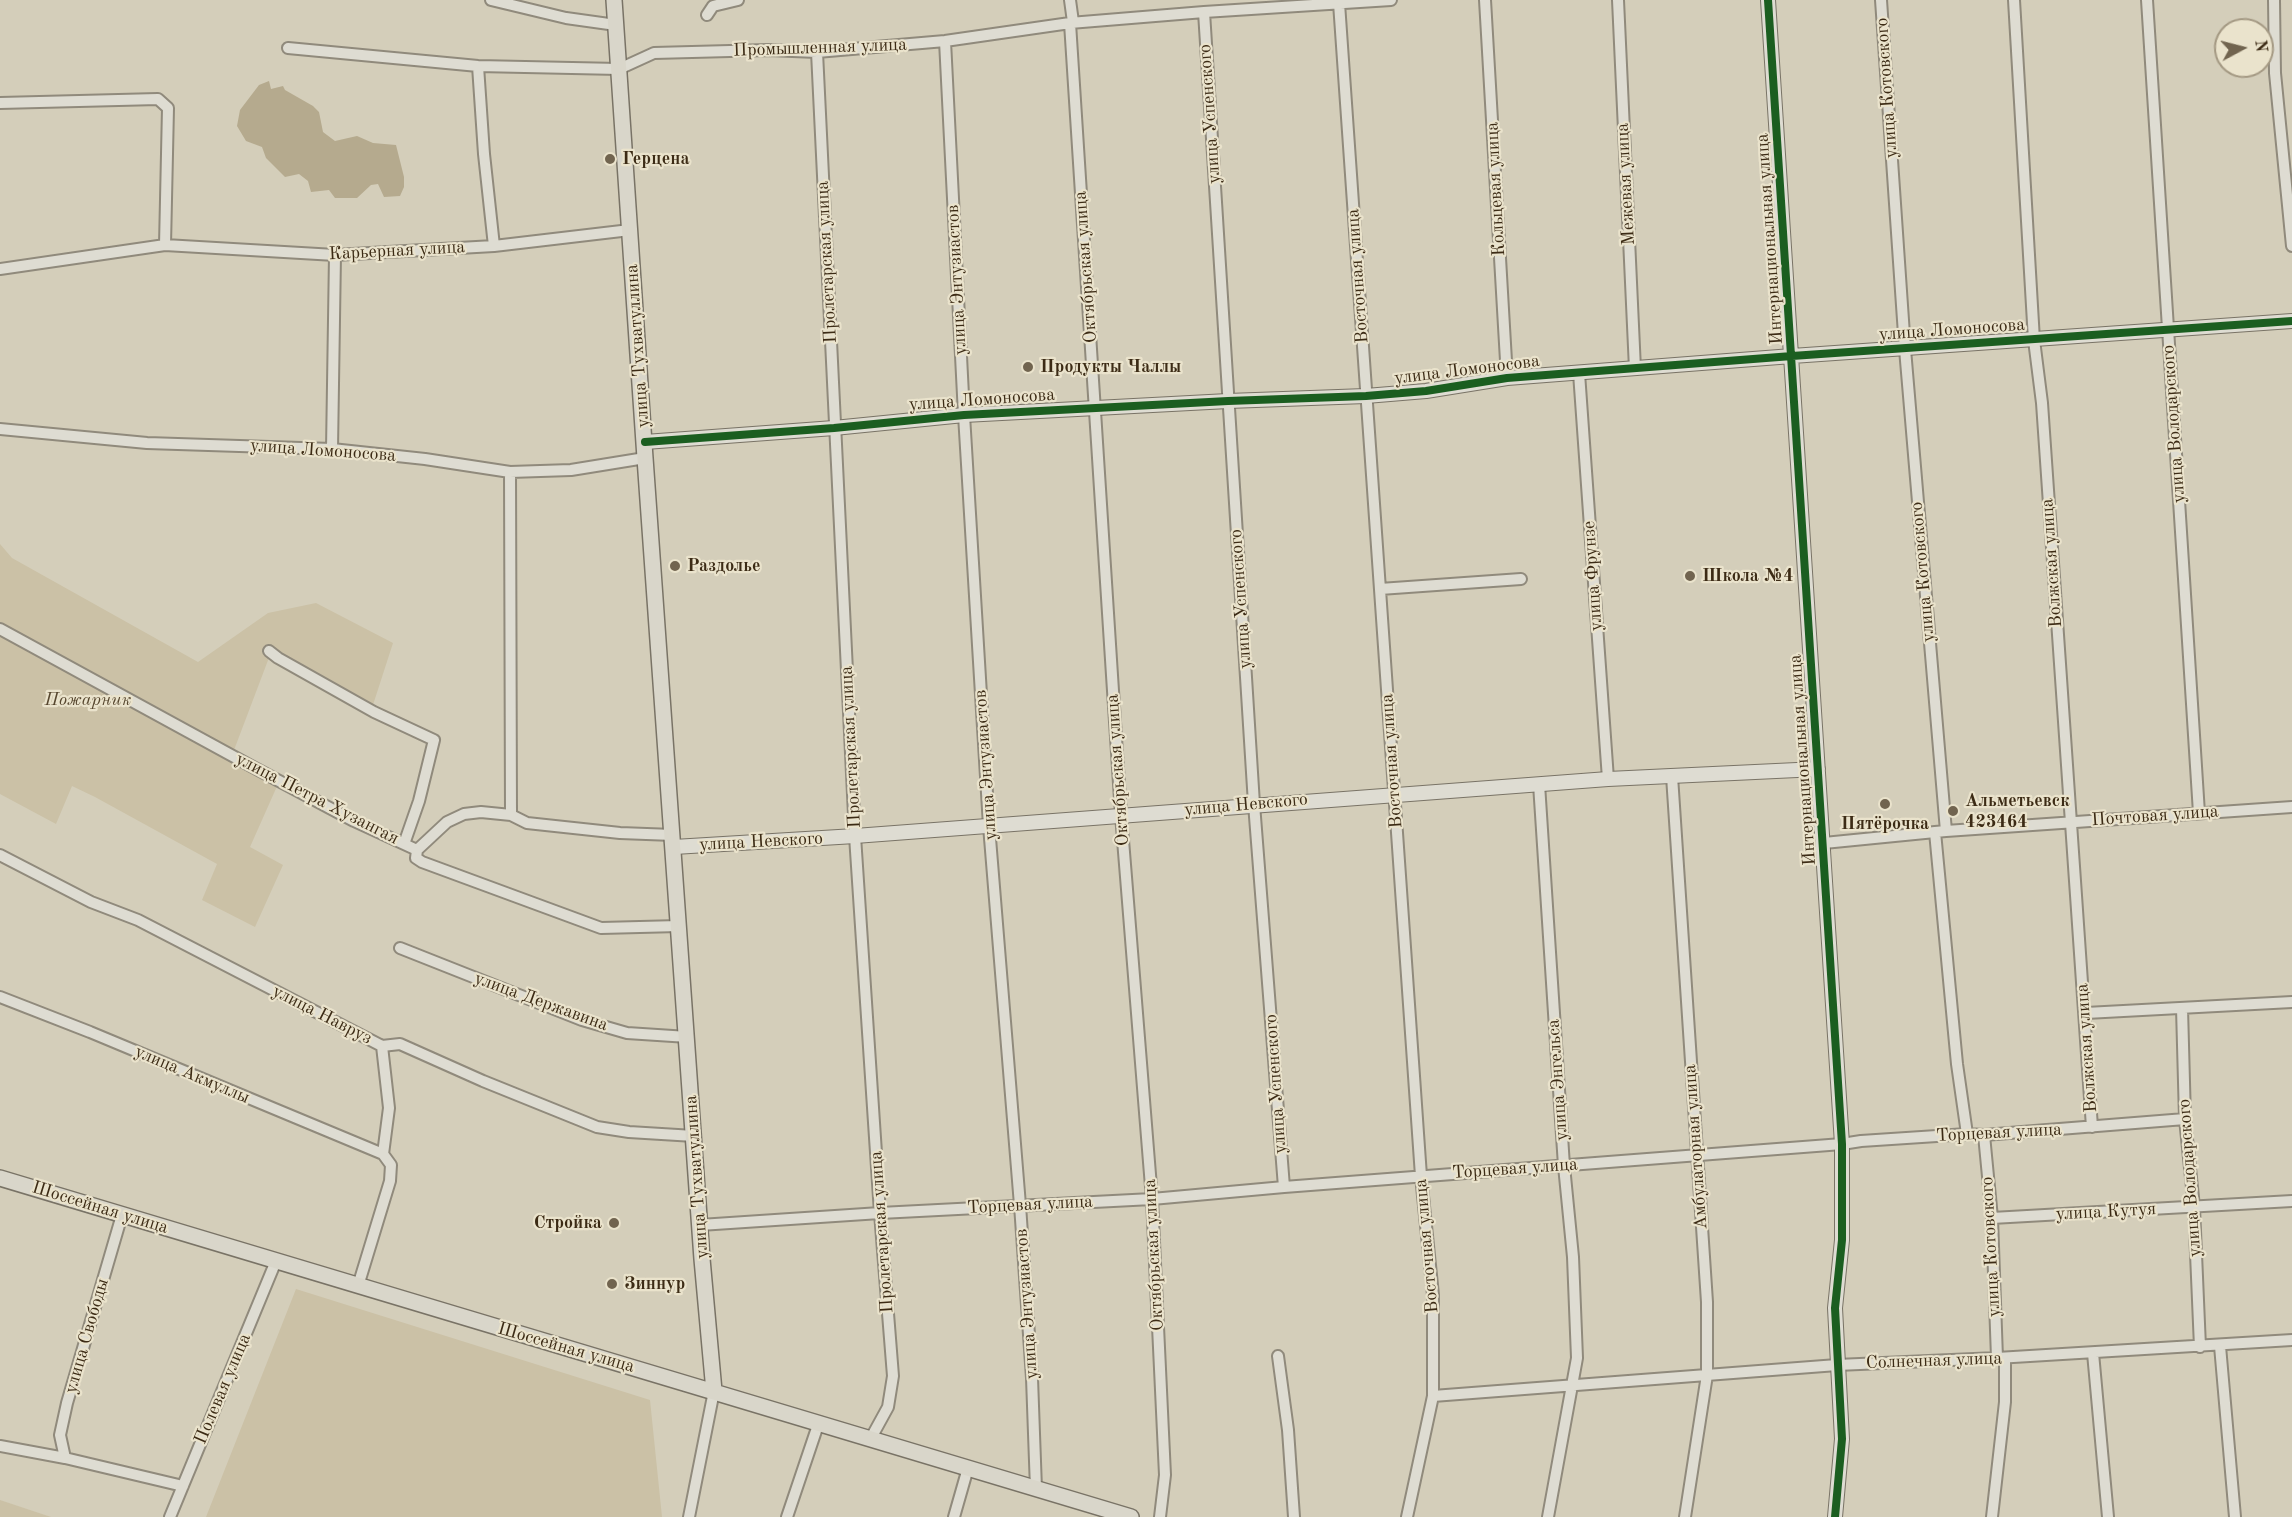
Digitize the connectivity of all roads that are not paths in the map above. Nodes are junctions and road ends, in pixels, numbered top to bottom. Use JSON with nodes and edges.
{"nodes":[{"id":1,"x":491,"y":0,"type":"edge"},
{"id":2,"x":614,"y":0,"type":"edge"},
{"id":3,"x":738,"y":0,"type":"edge"},
{"id":4,"x":1070,"y":0,"type":"edge"},
{"id":5,"x":1391,"y":0,"type":"edge"},
{"id":6,"x":1485,"y":0,"type":"edge"},
{"id":7,"x":1618,"y":0,"type":"edge"},
{"id":8,"x":1768,"y":0,"type":"edge"},
{"id":9,"x":1881,"y":0,"type":"edge"},
{"id":10,"x":2014,"y":0,"type":"edge"},
{"id":11,"x":2147,"y":0,"type":"edge"},
{"id":12,"x":2274,"y":0,"type":"edge"},
{"id":13,"x":1366,"y":1,"type":"edge"},
{"id":14,"x":1339,"y":3,"type":"junction"},
{"id":15,"x":1204,"y":12,"type":"junction"},
{"id":16,"x":707,"y":15,"type":"dead end"},
{"id":17,"x":1071,"y":22,"type":"junction"},
{"id":18,"x":616,"y":25,"type":"junction"},
{"id":19,"x":945,"y":41,"type":"junction"},
{"id":20,"x":288,"y":48,"type":"dead end"},
{"id":21,"x":817,"y":52,"type":"junction"},
{"id":22,"x":478,"y":66,"type":"junction"},
{"id":23,"x":619,"y":69,"type":"junction"},
{"id":24,"x":0,"y":103,"type":"edge"},
{"id":25,"x":630,"y":230,"type":"junction"},
{"id":26,"x":165,"y":245,"type":"junction"},
{"id":27,"x":494,"y":246,"type":"junction"},
{"id":28,"x":2292,"y":246,"type":"edge"},
{"id":29,"x":335,"y":255,"type":"junction"},
{"id":30,"x":0,"y":269,"type":"edge"},
{"id":31,"x":2292,"y":321,"type":"edge"},
{"id":32,"x":2167,"y":330,"type":"junction"},
{"id":33,"x":2034,"y":340,"type":"junction"},
{"id":34,"x":1905,"y":349,"type":"junction"},
{"id":35,"x":1792,"y":356,"type":"junction"},
{"id":36,"x":1635,"y":369,"type":"junction"},
{"id":37,"x":1579,"y":373,"type":"junction"},
{"id":38,"x":1507,"y":378,"type":"junction"},
{"id":39,"x":1366,"y":396,"type":"junction"},
{"id":40,"x":1228,"y":401,"type":"junction"},
{"id":41,"x":1095,"y":407,"type":"junction"},
{"id":42,"x":964,"y":415,"type":"junction"},
{"id":43,"x":834,"y":428,"type":"junction"},
{"id":44,"x":0,"y":429,"type":"edge"},
{"id":45,"x":645,"y":442,"type":"junction"},
{"id":46,"x":332,"y":450,"type":"junction"},
{"id":47,"x":645,"y":458,"type":"junction"},
{"id":48,"x":510,"y":472,"type":"junction"},
{"id":49,"x":1521,"y":579,"type":"dead end"},
{"id":50,"x":1380,"y":589,"type":"junction"},
{"id":51,"x":0,"y":629,"type":"edge"},
{"id":52,"x":269,"y":651,"type":"dead end"},
{"id":53,"x":1818,"y":769,"type":"junction"},
{"id":54,"x":1672,"y":776,"type":"junction"},
{"id":55,"x":1608,"y":779,"type":"junction"},
{"id":56,"x":1539,"y":784,"type":"junction"},
{"id":57,"x":1394,"y":794,"type":"junction"},
{"id":58,"x":1254,"y":804,"type":"junction"},
{"id":59,"x":2292,"y":807,"type":"edge"},
{"id":60,"x":2199,"y":813,"type":"junction"},
{"id":61,"x":511,"y":815,"type":"junction"},
{"id":62,"x":1121,"y":815,"type":"junction"},
{"id":63,"x":2072,"y":822,"type":"junction"},
{"id":64,"x":989,"y":826,"type":"junction"},
{"id":65,"x":1941,"y":832,"type":"junction"},
{"id":66,"x":855,"y":836,"type":"junction"},
{"id":67,"x":673,"y":841,"type":"junction"},
{"id":68,"x":1824,"y":843,"type":"junction"},
{"id":69,"x":404,"y":844,"type":"junction"},
{"id":70,"x":417,"y":850,"type":"junction"},
{"id":71,"x":0,"y":855,"type":"edge"},
{"id":72,"x":679,"y":926,"type":"junction"},
{"id":73,"x":400,"y":948,"type":"dead end"},
{"id":74,"x":0,"y":997,"type":"edge"},
{"id":75,"x":2292,"y":1002,"type":"edge"},
{"id":76,"x":2182,"y":1008,"type":"junction"},
{"id":77,"x":2086,"y":1013,"type":"junction"},
{"id":78,"x":688,"y":1037,"type":"junction"},
{"id":79,"x":382,"y":1046,"type":"junction"},
{"id":80,"x":2185,"y":1119,"type":"junction"},
{"id":81,"x":2092,"y":1126,"type":"junction"},
{"id":82,"x":1967,"y":1134,"type":"junction"},
{"id":83,"x":694,"y":1136,"type":"junction"},
{"id":84,"x":1983,"y":1136,"type":"junction"},
{"id":85,"x":1842,"y":1144,"type":"junction"},
{"id":86,"x":382,"y":1154,"type":"junction"},
{"id":87,"x":1696,"y":1155,"type":"junction"},
{"id":88,"x":1563,"y":1166,"type":"junction"},
{"id":89,"x":1421,"y":1176,"type":"junction"},
{"id":90,"x":0,"y":1178,"type":"edge"},
{"id":91,"x":1284,"y":1187,"type":"junction"},
{"id":92,"x":1152,"y":1199,"type":"junction"},
{"id":93,"x":2292,"y":1201,"type":"edge"},
{"id":94,"x":1020,"y":1205,"type":"junction"},
{"id":95,"x":2194,"y":1207,"type":"junction"},
{"id":96,"x":880,"y":1213,"type":"junction"},
{"id":97,"x":122,"y":1215,"type":"junction"},
{"id":98,"x":1992,"y":1218,"type":"junction"},
{"id":99,"x":700,"y":1225,"type":"junction"},
{"id":100,"x":276,"y":1261,"type":"junction"},
{"id":101,"x":358,"y":1286,"type":"junction"},
{"id":102,"x":2292,"y":1340,"type":"edge"},
{"id":103,"x":2220,"y":1346,"type":"junction"},
{"id":104,"x":2200,"y":1347,"type":"junction"},
{"id":105,"x":2093,"y":1353,"type":"junction"},
{"id":106,"x":1278,"y":1356,"type":"dead end"},
{"id":107,"x":2001,"y":1358,"type":"junction"},
{"id":108,"x":1837,"y":1365,"type":"junction"},
{"id":109,"x":1707,"y":1375,"type":"junction"},
{"id":110,"x":1574,"y":1384,"type":"junction"},
{"id":111,"x":714,"y":1391,"type":"junction"},
{"id":112,"x":1433,"y":1396,"type":"junction"},
{"id":113,"x":819,"y":1422,"type":"junction"},
{"id":114,"x":871,"y":1438,"type":"junction"},
{"id":115,"x":0,"y":1446,"type":"edge"},
{"id":116,"x":65,"y":1458,"type":"junction"},
{"id":117,"x":968,"y":1468,"type":"junction"},
{"id":118,"x":183,"y":1486,"type":"junction"},
{"id":119,"x":1036,"y":1489,"type":"junction"},
{"id":120,"x":170,"y":1517,"type":"edge"},
{"id":121,"x":689,"y":1517,"type":"edge"},
{"id":122,"x":787,"y":1517,"type":"edge"},
{"id":123,"x":954,"y":1517,"type":"edge"},
{"id":124,"x":1131,"y":1517,"type":"edge"},
{"id":125,"x":1160,"y":1517,"type":"edge"},
{"id":126,"x":1294,"y":1517,"type":"edge"},
{"id":127,"x":1407,"y":1517,"type":"edge"},
{"id":128,"x":1548,"y":1517,"type":"edge"},
{"id":129,"x":1685,"y":1517,"type":"edge"},
{"id":130,"x":1835,"y":1517,"type":"edge"},
{"id":131,"x":1992,"y":1517,"type":"edge"},
{"id":132,"x":2108,"y":1517,"type":"edge"},
{"id":133,"x":2235,"y":1517,"type":"edge"}],
"edges":[{"from":1,"to":18,"type":"street"},
{"from":2,"to":18,"type":"main road","name":"улица Тухватуллина"},
{"from":3,"to":16,"type":"street"},
{"from":4,"to":17,"type":"street","name":"Октябрьская улица"},
{"from":5,"to":13,"type":"street","name":"Промышленная улица"},
{"from":6,"to":38,"type":"street","name":"Кольцевая улица"},
{"from":7,"to":36,"type":"street","name":"Межевая улица"},
{"from":8,"to":35,"type":"street","name":"Интернациональная улица"},
{"from":9,"to":34,"type":"street","name":"улица Котовского"},
{"from":10,"to":33,"type":"street","name":"Волжская улица"},
{"from":11,"to":32,"type":"street","name":"улица Володарского"},
{"from":12,"to":28,"type":"street"},
{"from":13,"to":14,"type":"street","name":"Промышленная улица"},
{"from":14,"to":15,"type":"street","name":"Промышленная улица"},
{"from":14,"to":39,"type":"street","name":"Восточная улица"},
{"from":15,"to":17,"type":"street","name":"Промышленная улица"},
{"from":15,"to":40,"type":"street","name":"улица Успенского"},
{"from":17,"to":19,"type":"street","name":"Промышленная улица"},
{"from":17,"to":41,"type":"street","name":"Октябрьская улица"},
{"from":18,"to":23,"type":"main road","name":"улица Тухватуллина"},
{"from":19,"to":21,"type":"street","name":"Промышленная улица"},
{"from":19,"to":42,"type":"street","name":"улица Энтузиастов"},
{"from":20,"to":22,"type":"street","name":"Промышленная улица"},
{"from":21,"to":23,"type":"street","name":"Промышленная улица"},
{"from":21,"to":43,"type":"street","name":"Пролетарская улица"},
{"from":22,"to":23,"type":"street","name":"Промышленная улица"},
{"from":22,"to":27,"type":"street"},
{"from":23,"to":25,"type":"main road","name":"улица Тухватуллина"},
{"from":24,"to":26,"type":"street"},
{"from":25,"to":27,"type":"street","name":"Карьерная улица"},
{"from":25,"to":45,"type":"main road","name":"улица Тухватуллина"},
{"from":26,"to":29,"type":"street","name":"Карьерная улица"},
{"from":26,"to":30,"type":"street","name":"Карьерная улица"},
{"from":27,"to":29,"type":"street","name":"Карьерная улица"},
{"from":29,"to":46,"type":"street"},
{"from":31,"to":32,"type":"street","name":"улица Ломоносова"},
{"from":32,"to":33,"type":"street","name":"улица Ломоносова"},
{"from":32,"to":60,"type":"street","name":"улица Володарского"},
{"from":33,"to":34,"type":"street","name":"улица Ломоносова"},
{"from":33,"to":63,"type":"street","name":"Волжская улица"},
{"from":34,"to":35,"type":"street","name":"улица Ломоносова"},
{"from":34,"to":65,"type":"street","name":"улица Котовского"},
{"from":35,"to":36,"type":"street","name":"улица Ломоносова"},
{"from":35,"to":53,"type":"street","name":"Интернациональная улица"},
{"from":36,"to":37,"type":"street","name":"улица Ломоносова"},
{"from":37,"to":38,"type":"street","name":"улица Ломоносова"},
{"from":37,"to":55,"type":"street","name":"улица Фрунзе"},
{"from":38,"to":39,"type":"street","name":"улица Ломоносова"},
{"from":39,"to":40,"type":"street","name":"улица Ломоносова"},
{"from":39,"to":50,"type":"street","name":"Восточная улица"},
{"from":40,"to":41,"type":"street","name":"улица Ломоносова"},
{"from":40,"to":58,"type":"street","name":"улица Успенского"},
{"from":41,"to":42,"type":"street","name":"улица Ломоносова"},
{"from":41,"to":62,"type":"street","name":"Октябрьская улица"},
{"from":42,"to":43,"type":"street","name":"улица Ломоносова"},
{"from":42,"to":64,"type":"street","name":"улица Энтузиастов"},
{"from":43,"to":45,"type":"street","name":"улица Ломоносова"},
{"from":43,"to":66,"type":"street","name":"Пролетарская улица"},
{"from":44,"to":46,"type":"street","name":"улица Ломоносова"},
{"from":45,"to":47,"type":"main road","name":"улица Тухватуллина"},
{"from":46,"to":48,"type":"street","name":"улица Ломоносова"},
{"from":47,"to":48,"type":"street","name":"улица Ломоносова"},
{"from":47,"to":67,"type":"main road","name":"улица Тухватуллина"},
{"from":48,"to":61,"type":"street"},
{"from":49,"to":50,"type":"street"},
{"from":50,"to":57,"type":"street","name":"Восточная улица"},
{"from":51,"to":69,"type":"street","name":"улица Петра Хузангая"},
{"from":52,"to":69,"type":"street"},
{"from":53,"to":54,"type":"street","name":"улица Невского"},
{"from":53,"to":68,"type":"street","name":"Интернациональная улица"},
{"from":54,"to":55,"type":"street","name":"улица Невского"},
{"from":54,"to":87,"type":"street","name":"Амбулаторная улица"},
{"from":55,"to":56,"type":"street","name":"улица Невского"},
{"from":56,"to":57,"type":"street","name":"улица Невского"},
{"from":56,"to":88,"type":"street","name":"улица Энгельса"},
{"from":57,"to":58,"type":"street","name":"улица Невского"},
{"from":57,"to":89,"type":"street","name":"Восточная улица"},
{"from":58,"to":62,"type":"street","name":"улица Невского"},
{"from":58,"to":91,"type":"street","name":"улица Успенского"},
{"from":59,"to":60,"type":"street","name":"Почтовая улица"},
{"from":60,"to":63,"type":"street","name":"Почтовая улица"},
{"from":61,"to":67,"type":"street"},
{"from":61,"to":70,"type":"street"},
{"from":62,"to":64,"type":"street","name":"улица Невского"},
{"from":62,"to":92,"type":"street","name":"Октябрьская улица"},
{"from":63,"to":65,"type":"street","name":"Почтовая улица"},
{"from":63,"to":77,"type":"street","name":"Волжская улица"},
{"from":64,"to":66,"type":"street","name":"улица Невского"},
{"from":64,"to":94,"type":"street","name":"улица Энтузиастов"},
{"from":65,"to":68,"type":"street","name":"Почтовая улица"},
{"from":65,"to":82,"type":"street","name":"улица Котовского"},
{"from":66,"to":67,"type":"street","name":"улица Невского"},
{"from":66,"to":96,"type":"street","name":"Пролетарская улица"},
{"from":67,"to":72,"type":"main road","name":"улица Тухватуллина"},
{"from":68,"to":85,"type":"street","name":"Интернациональная улица"},
{"from":69,"to":70,"type":"street","name":"улица Петра Хузангая"},
{"from":70,"to":72,"type":"street","name":"улица Петра Хузангая"},
{"from":71,"to":79,"type":"street","name":"улица Навруз"},
{"from":72,"to":78,"type":"main road","name":"улица Тухватуллина"},
{"from":73,"to":78,"type":"street","name":"улица Державина"},
{"from":74,"to":86,"type":"street","name":"улица Акмуллы"},
{"from":75,"to":76,"type":"street"},
{"from":76,"to":77,"type":"street"},
{"from":76,"to":80,"type":"street","name":"улица Володарского"},
{"from":77,"to":81,"type":"street","name":"Волжская улица"},
{"from":78,"to":83,"type":"main road","name":"улица Тухватуллина"},
{"from":79,"to":83,"type":"street","name":"улица Навруз"},
{"from":79,"to":86,"type":"street"},
{"from":80,"to":81,"type":"street","name":"Торцевая улица"},
{"from":80,"to":95,"type":"street","name":"улица Володарского"},
{"from":81,"to":84,"type":"street","name":"Торцевая улица"},
{"from":82,"to":84,"type":"street","name":"Торцевая улица"},
{"from":82,"to":85,"type":"street","name":"Торцевая улица"},
{"from":83,"to":99,"type":"main road","name":"улица Тухватуллина"},
{"from":84,"to":98,"type":"street","name":"улица Котовского"},
{"from":85,"to":87,"type":"street","name":"Торцевая улица"},
{"from":85,"to":108,"type":"street","name":"Интернациональная улица"},
{"from":86,"to":101,"type":"street"},
{"from":87,"to":88,"type":"street","name":"Торцевая улица"},
{"from":87,"to":109,"type":"street","name":"Амбулаторная улица"},
{"from":88,"to":89,"type":"street","name":"Торцевая улица"},
{"from":88,"to":110,"type":"street","name":"улица Энгельса"},
{"from":89,"to":91,"type":"street","name":"Торцевая улица"},
{"from":89,"to":112,"type":"street","name":"Восточная улица"},
{"from":90,"to":97,"type":"main road","name":"Шоссейная улица"},
{"from":91,"to":92,"type":"street","name":"Торцевая улица"},
{"from":92,"to":94,"type":"street","name":"Торцевая улица"},
{"from":92,"to":125,"type":"street","name":"Октябрьская улица"},
{"from":93,"to":95,"type":"street","name":"улица Кутуя"},
{"from":94,"to":96,"type":"street","name":"Торцевая улица"},
{"from":94,"to":119,"type":"street","name":"улица Энтузиастов"},
{"from":95,"to":98,"type":"street","name":"улица Кутуя"},
{"from":95,"to":104,"type":"street","name":"улица Володарского"},
{"from":96,"to":99,"type":"street","name":"Торцевая улица"},
{"from":96,"to":114,"type":"street","name":"Пролетарская улица"},
{"from":97,"to":100,"type":"main road","name":"Шоссейная улица"},
{"from":97,"to":116,"type":"street","name":"улица Свободы"},
{"from":98,"to":107,"type":"street","name":"улица Котовского"},
{"from":99,"to":111,"type":"main road","name":"улица Тухватуллина"},
{"from":100,"to":101,"type":"main road","name":"Шоссейная улица"},
{"from":100,"to":118,"type":"street","name":"Полевая улица"},
{"from":101,"to":111,"type":"main road","name":"Шоссейная улица"},
{"from":102,"to":103,"type":"street","name":"Солнечная улица"},
{"from":103,"to":104,"type":"street","name":"Солнечная улица"},
{"from":103,"to":133,"type":"street"},
{"from":104,"to":105,"type":"street","name":"Солнечная улица"},
{"from":105,"to":107,"type":"street","name":"Солнечная улица"},
{"from":105,"to":132,"type":"street"},
{"from":106,"to":126,"type":"street"},
{"from":107,"to":108,"type":"street","name":"Солнечная улица"},
{"from":107,"to":131,"type":"street","name":"улица Котовского"},
{"from":108,"to":109,"type":"street","name":"Солнечная улица"},
{"from":108,"to":130,"type":"street","name":"Интернациональная улица"},
{"from":109,"to":110,"type":"street","name":"Солнечная улица"},
{"from":109,"to":129,"type":"street","name":"Амбулаторная улица"},
{"from":110,"to":112,"type":"street","name":"Солнечная улица"},
{"from":110,"to":128,"type":"street","name":"улица Энгельса"},
{"from":111,"to":113,"type":"main road","name":"Шоссейная улица"},
{"from":111,"to":121,"type":"street","name":"улица Тухватуллина"},
{"from":112,"to":127,"type":"street","name":"Восточная улица"},
{"from":113,"to":114,"type":"main road","name":"Шоссейная улица"},
{"from":113,"to":122,"type":"street"},
{"from":114,"to":117,"type":"main road","name":"Шоссейная улица"},
{"from":115,"to":116,"type":"street"},
{"from":116,"to":118,"type":"street"},
{"from":117,"to":119,"type":"main road","name":"Шоссейная улица"},
{"from":117,"to":123,"type":"street"},
{"from":118,"to":120,"type":"street","name":"Полевая улица"},
{"from":119,"to":124,"type":"main road","name":"Шоссейная улица"}]}
